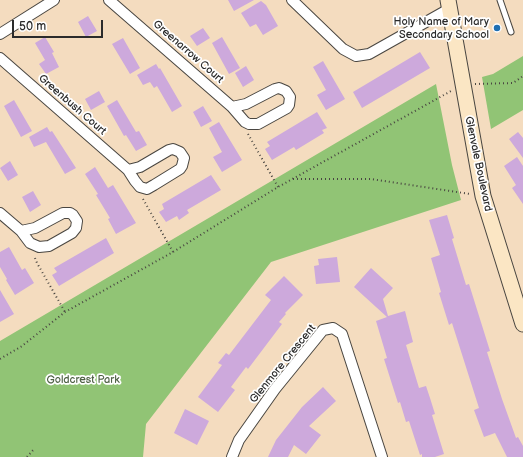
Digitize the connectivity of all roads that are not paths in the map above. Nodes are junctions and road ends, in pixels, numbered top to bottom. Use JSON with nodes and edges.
{"nodes":[{"id":1,"x":54,"y":0,"type":"edge"},
{"id":2,"x":109,"y":0,"type":"edge"},
{"id":3,"x":292,"y":0,"type":"edge"},
{"id":4,"x":500,"y":0,"type":"edge"},
{"id":5,"x":449,"y":5,"type":"edge"},
{"id":6,"x":511,"y":32,"type":"dead end"},
{"id":7,"x":0,"y":34,"type":"edge"},
{"id":8,"x":0,"y":58,"type":"edge"},
{"id":9,"x":232,"y":107,"type":"junction"},
{"id":10,"x":128,"y":170,"type":"junction"},
{"id":11,"x":0,"y":213,"type":"edge"},
{"id":12,"x":21,"y":231,"type":"junction"},
{"id":13,"x":523,"y":324,"type":"edge"},
{"id":14,"x":232,"y":457,"type":"edge"},
{"id":15,"x":382,"y":457,"type":"edge"}],
"edges":[{"from":1,"to":7,"type":"street"},
{"from":2,"to":9,"type":"street","name":"Greenarrow Court"},
{"from":3,"to":5,"type":"street"},
{"from":4,"to":6,"type":"lane"},
{"from":5,"to":13,"type":"street","name":"Glenvale Boulevard"},
{"from":8,"to":10,"type":"street","name":"Greenbush Court"},
{"from":9,"to":9,"type":"street","name":"Greenarrow Court"},
{"from":10,"to":10,"type":"street","name":"Greenbush Court"},
{"from":11,"to":12,"type":"street"},
{"from":12,"to":12,"type":"street"},
{"from":14,"to":15,"type":"street","name":"Glenmore Crescent"}]}
